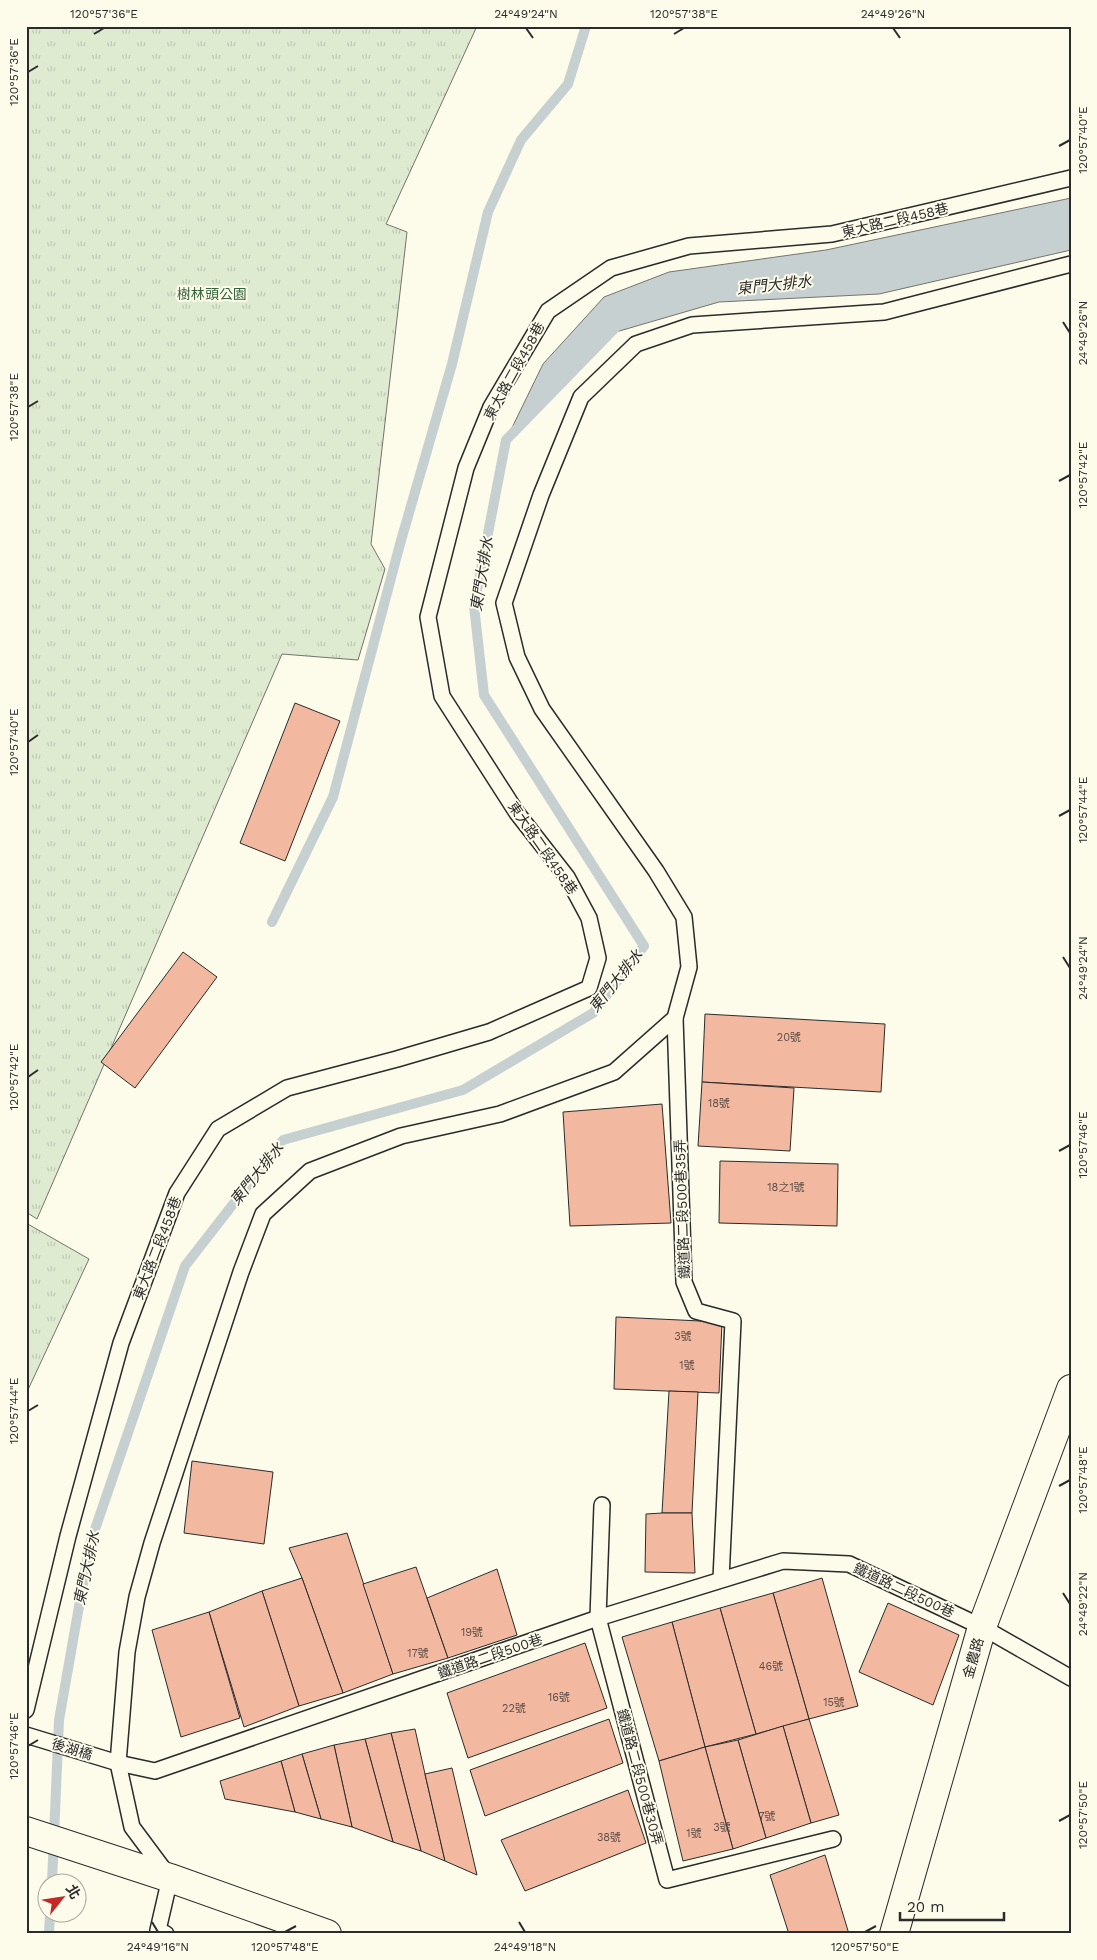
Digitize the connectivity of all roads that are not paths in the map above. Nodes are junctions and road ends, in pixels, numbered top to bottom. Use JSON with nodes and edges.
{"nodes":[{"id":1,"x":1071,"y":178,"type":"edge"},
{"id":2,"x":1071,"y":264,"type":"edge"},
{"id":3,"x":675,"y":1018,"type":"junction"},
{"id":4,"x":1071,"y":1388,"type":"edge"},
{"id":5,"x":602,"y":1505,"type":"dead end"},
{"id":6,"x":721,"y":1579,"type":"junction"},
{"id":7,"x":598,"y":1618,"type":"junction"},
{"id":8,"x":982,"y":1627,"type":"junction"},
{"id":9,"x":1071,"y":1678,"type":"edge"},
{"id":10,"x":26,"y":1710,"type":"edge"},
{"id":11,"x":26,"y":1735,"type":"edge"},
{"id":12,"x":118,"y":1763,"type":"junction"},
{"id":13,"x":26,"y":1831,"type":"edge"},
{"id":14,"x":834,"y":1839,"type":"dead end"},
{"id":15,"x":170,"y":1878,"type":"junction"},
{"id":16,"x":166,"y":1934,"type":"edge"},
{"id":17,"x":326,"y":1934,"type":"edge"},
{"id":18,"x":894,"y":1934,"type":"edge"}],
"edges":[{"from":1,"to":10,"type":"lane","name":"東大路二段458巷"},
{"from":2,"to":3,"type":"lane"},
{"from":3,"to":6,"type":"lane","name":"鐵道路二段500巷35弄"},
{"from":3,"to":12,"type":"lane"},
{"from":4,"to":8,"type":"street","name":"金農路"},
{"from":5,"to":7,"type":"lane","name":"鐵道路二段500巷30弄"},
{"from":6,"to":7,"type":"lane","name":"鐵道路二段500巷"},
{"from":6,"to":8,"type":"lane","name":"鐵道路二段500巷"},
{"from":7,"to":12,"type":"lane","name":"鐵道路二段500巷"},
{"from":7,"to":14,"type":"lane","name":"鐵道路二段500巷30弄"},
{"from":8,"to":9,"type":"lane","name":"鐵道路二段500巷"},
{"from":8,"to":18,"type":"street","name":"金農路"},
{"from":11,"to":12,"type":"lane","name":"後湖橋"},
{"from":12,"to":15,"type":"lane"},
{"from":13,"to":15,"type":"street"},
{"from":15,"to":16,"type":"lane"},
{"from":15,"to":17,"type":"street"}]}
